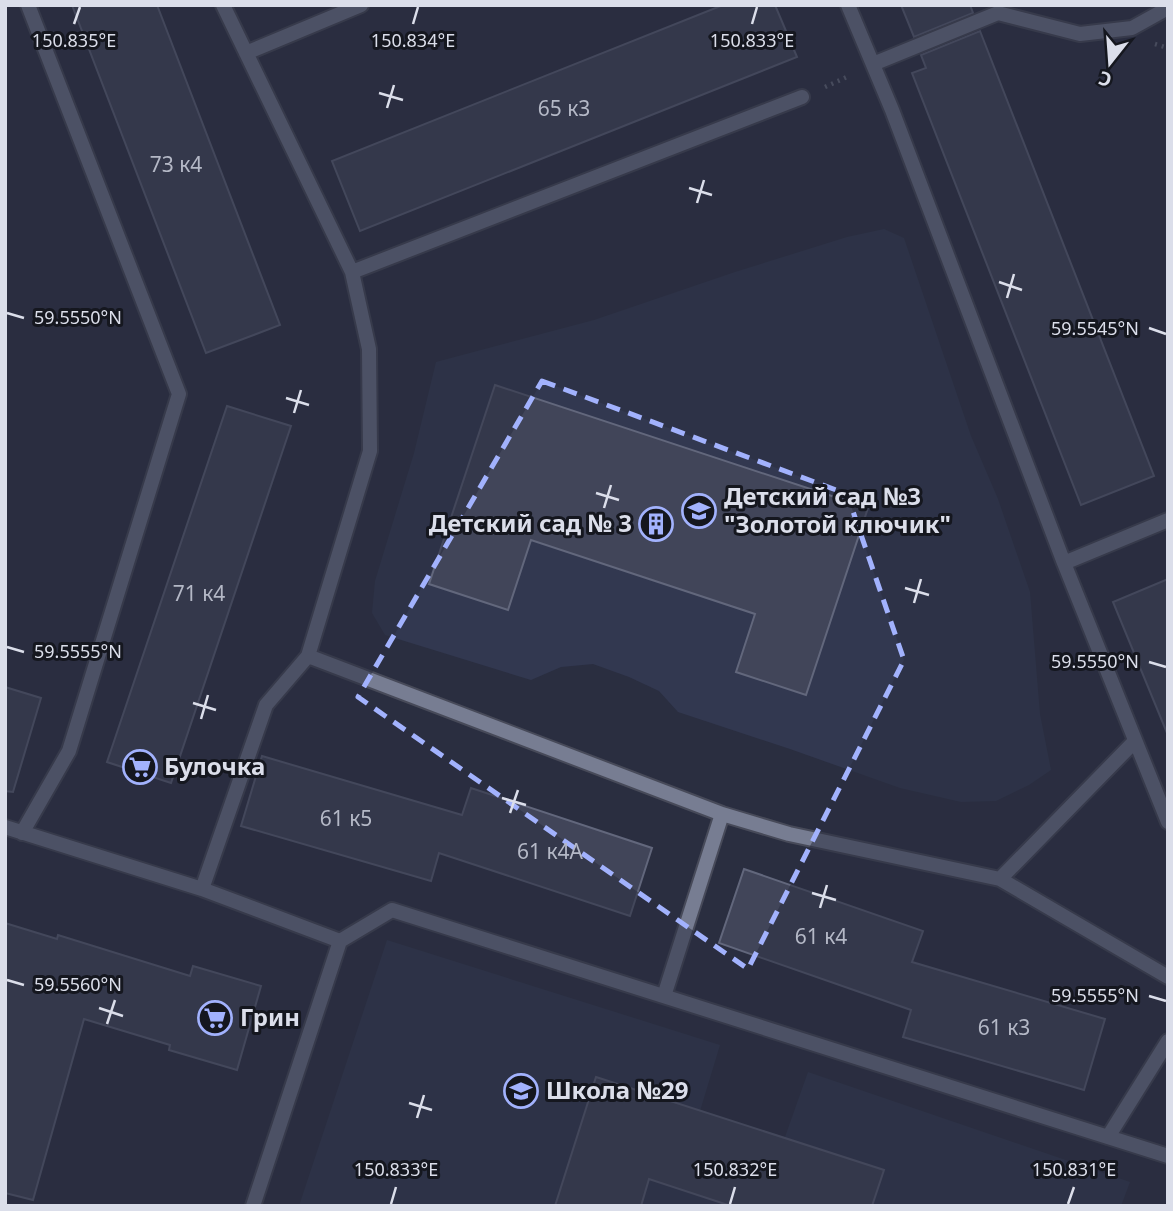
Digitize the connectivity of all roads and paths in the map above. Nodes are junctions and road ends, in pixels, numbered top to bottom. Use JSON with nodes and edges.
{"nodes":[{"id":1,"x":29,"y":5,"type":"edge"},
{"id":2,"x":223,"y":5,"type":"edge"},
{"id":3,"x":361,"y":5,"type":"edge"},
{"id":4,"x":848,"y":5,"type":"edge"},
{"id":5,"x":1168,"y":8,"type":"edge"},
{"id":6,"x":1160,"y":46,"type":"dead end"},
{"id":7,"x":1168,"y":48,"type":"edge"},
{"id":8,"x":246,"y":53,"type":"junction"},
{"id":9,"x":873,"y":64,"type":"junction"},
{"id":10,"x":802,"y":97,"type":"joint"},
{"id":11,"x":352,"y":272,"type":"junction"},
{"id":12,"x":1168,"y":520,"type":"edge"},
{"id":13,"x":1064,"y":564,"type":"junction"},
{"id":14,"x":308,"y":656,"type":"junction"},
{"id":15,"x":1135,"y":741,"type":"junction"},
{"id":16,"x":722,"y":814,"type":"junction"},
{"id":17,"x":1168,"y":822,"type":"edge"},
{"id":18,"x":5,"y":827,"type":"edge"},
{"id":19,"x":22,"y":832,"type":"junction"},
{"id":20,"x":1000,"y":879,"type":"junction"},
{"id":21,"x":202,"y":889,"type":"junction"},
{"id":22,"x":340,"y":940,"type":"junction"},
{"id":23,"x":1168,"y":977,"type":"edge"},
{"id":24,"x":664,"y":996,"type":"junction"},
{"id":25,"x":1168,"y":1041,"type":"edge"},
{"id":26,"x":1108,"y":1138,"type":"junction"},
{"id":27,"x":1168,"y":1156,"type":"edge"},
{"id":28,"x":253,"y":1206,"type":"edge"}],
"edges":[{"from":1,"to":19,"type":"lane"},
{"from":2,"to":8,"type":"lane"},
{"from":3,"to":8,"type":"lane"},
{"from":4,"to":9,"type":"lane"},
{"from":5,"to":9,"type":"lane"},
{"from":6,"to":7,"type":"path"},
{"from":8,"to":11,"type":"lane"},
{"from":9,"to":10,"type":"path"},
{"from":9,"to":13,"type":"lane"},
{"from":10,"to":11,"type":"lane"},
{"from":11,"to":14,"type":"lane"},
{"from":12,"to":13,"type":"lane"},
{"from":13,"to":15,"type":"lane"},
{"from":14,"to":16,"type":"lane"},
{"from":14,"to":21,"type":"lane"},
{"from":15,"to":17,"type":"lane"},
{"from":15,"to":20,"type":"lane"},
{"from":16,"to":20,"type":"lane"},
{"from":16,"to":24,"type":"lane"},
{"from":18,"to":19,"type":"lane"},
{"from":19,"to":21,"type":"lane"},
{"from":20,"to":23,"type":"lane"},
{"from":21,"to":22,"type":"lane"},
{"from":22,"to":24,"type":"lane"},
{"from":22,"to":28,"type":"lane"},
{"from":24,"to":26,"type":"lane"},
{"from":25,"to":26,"type":"lane"},
{"from":26,"to":27,"type":"lane"}]}
